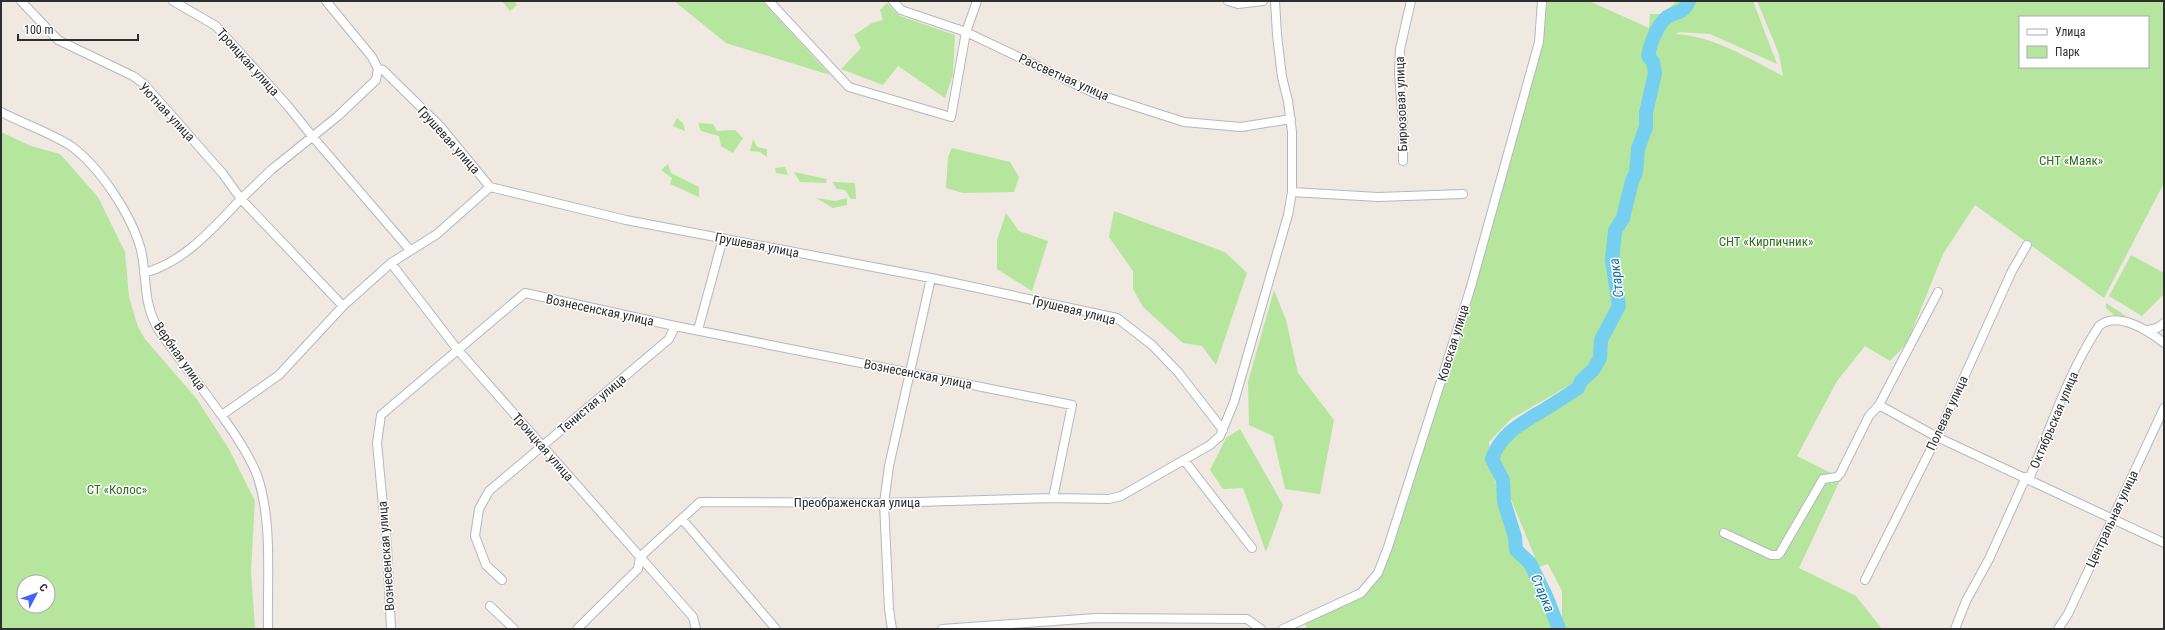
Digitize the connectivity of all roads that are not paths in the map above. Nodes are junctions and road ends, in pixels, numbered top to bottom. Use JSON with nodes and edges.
{"nodes":[{"id":1,"x":21,"y":1,"type":"edge"},
{"id":2,"x":173,"y":1,"type":"edge"},
{"id":3,"x":326,"y":1,"type":"edge"},
{"id":4,"x":769,"y":1,"type":"edge"},
{"id":5,"x":893,"y":1,"type":"edge"},
{"id":6,"x":977,"y":1,"type":"edge"},
{"id":7,"x":1228,"y":1,"type":"edge"},
{"id":8,"x":1263,"y":1,"type":"edge"},
{"id":9,"x":1275,"y":1,"type":"edge"},
{"id":10,"x":1411,"y":1,"type":"edge"},
{"id":11,"x":1542,"y":1,"type":"edge"},
{"id":12,"x":966,"y":32,"type":"junction"},
{"id":13,"x":378,"y":69,"type":"junction"},
{"id":14,"x":1,"y":112,"type":"edge"},
{"id":15,"x":1291,"y":119,"type":"junction"},
{"id":16,"x":312,"y":136,"type":"junction"},
{"id":17,"x":1403,"y":160,"type":"dead end"},
{"id":18,"x":490,"y":187,"type":"junction"},
{"id":19,"x":1292,"y":192,"type":"junction"},
{"id":20,"x":1463,"y":194,"type":"dead end"},
{"id":21,"x":241,"y":199,"type":"junction"},
{"id":22,"x":723,"y":238,"type":"junction"},
{"id":23,"x":2027,"y":245,"type":"dead end"},
{"id":24,"x":410,"y":250,"type":"junction"},
{"id":25,"x":391,"y":264,"type":"junction"},
{"id":26,"x":144,"y":273,"type":"junction"},
{"id":27,"x":931,"y":278,"type":"junction"},
{"id":28,"x":1938,"y":292,"type":"dead end"},
{"id":29,"x":343,"y":306,"type":"junction"},
{"id":30,"x":2164,"y":323,"type":"edge"},
{"id":31,"x":675,"y":326,"type":"junction"},
{"id":32,"x":698,"y":330,"type":"junction"},
{"id":33,"x":2148,"y":330,"type":"junction"},
{"id":34,"x":2164,"y":343,"type":"edge"},
{"id":35,"x":457,"y":349,"type":"junction"},
{"id":36,"x":910,"y":372,"type":"junction"},
{"id":37,"x":1879,"y":405,"type":"junction"},
{"id":38,"x":2164,"y":408,"type":"edge"},
{"id":39,"x":222,"y":416,"type":"junction"},
{"id":40,"x":1223,"y":430,"type":"junction"},
{"id":41,"x":1937,"y":437,"type":"junction"},
{"id":42,"x":543,"y":446,"type":"junction"},
{"id":43,"x":1184,"y":460,"type":"junction"},
{"id":44,"x":2028,"y":478,"type":"junction"},
{"id":45,"x":1053,"y":498,"type":"junction"},
{"id":46,"x":884,"y":503,"type":"junction"},
{"id":47,"x":2113,"y":518,"type":"junction"},
{"id":48,"x":682,"y":519,"type":"junction"},
{"id":49,"x":1724,"y":533,"type":"dead end"},
{"id":50,"x":2164,"y":543,"type":"edge"},
{"id":51,"x":1252,"y":548,"type":"dead end"},
{"id":52,"x":640,"y":557,"type":"junction"},
{"id":53,"x":502,"y":580,"type":"dead end"},
{"id":54,"x":1865,"y":580,"type":"dead end"},
{"id":55,"x":490,"y":606,"type":"dead end"},
{"id":56,"x":975,"y":628,"type":"edge"},
{"id":57,"x":268,"y":629,"type":"edge"},
{"id":58,"x":391,"y":629,"type":"edge"},
{"id":59,"x":514,"y":629,"type":"edge"},
{"id":60,"x":577,"y":629,"type":"edge"},
{"id":61,"x":696,"y":629,"type":"edge"},
{"id":62,"x":776,"y":629,"type":"edge"},
{"id":63,"x":892,"y":629,"type":"edge"},
{"id":64,"x":942,"y":629,"type":"edge"},
{"id":65,"x":1261,"y":629,"type":"edge"},
{"id":66,"x":1283,"y":629,"type":"edge"},
{"id":67,"x":1954,"y":629,"type":"edge"},
{"id":68,"x":2058,"y":629,"type":"edge"}],
"edges":[{"from":1,"to":21,"type":"street","name":"Уютная улица"},
{"from":2,"to":16,"type":"street","name":"Троицкая улица"},
{"from":3,"to":13,"type":"street","name":"Грушевая улица"},
{"from":4,"to":12,"type":"street"},
{"from":5,"to":12,"type":"street","name":"Рассветная улица"},
{"from":6,"to":12,"type":"street"},
{"from":7,"to":8,"type":"street"},
{"from":9,"to":15,"type":"street","name":"Преображенская улица"},
{"from":10,"to":17,"type":"street","name":"Бирюзовая улица"},
{"from":11,"to":66,"type":"street","name":"Ковская улица"},
{"from":12,"to":15,"type":"street","name":"Рассветная улица"},
{"from":13,"to":16,"type":"street"},
{"from":13,"to":18,"type":"street","name":"Грушевая улица"},
{"from":14,"to":26,"type":"street","name":"Вербная улица"},
{"from":15,"to":19,"type":"street","name":"Преображенская улица"},
{"from":16,"to":21,"type":"street"},
{"from":16,"to":24,"type":"street","name":"Троицкая улица"},
{"from":18,"to":22,"type":"street","name":"Грушевая улица"},
{"from":18,"to":24,"type":"street"},
{"from":19,"to":20,"type":"street"},
{"from":19,"to":40,"type":"street","name":"Преображенская улица"},
{"from":21,"to":26,"type":"street"},
{"from":21,"to":29,"type":"street","name":"Уютная улица"},
{"from":22,"to":27,"type":"street","name":"Грушевая улица"},
{"from":22,"to":32,"type":"street"},
{"from":23,"to":41,"type":"street","name":"Полевая улица"},
{"from":24,"to":25,"type":"street"},
{"from":25,"to":29,"type":"street"},
{"from":25,"to":35,"type":"street","name":"Троицкая улица"},
{"from":26,"to":39,"type":"street","name":"Вербная улица"},
{"from":27,"to":36,"type":"street"},
{"from":27,"to":40,"type":"street","name":"Грушевая улица"},
{"from":28,"to":37,"type":"street"},
{"from":29,"to":39,"type":"street"},
{"from":30,"to":33,"type":"street"},
{"from":31,"to":32,"type":"street","name":"Вознесенская улица"},
{"from":31,"to":35,"type":"street","name":"Вознесенская улица"},
{"from":31,"to":42,"type":"street","name":"Тенистая улица"},
{"from":32,"to":36,"type":"street","name":"Вознесенская улица"},
{"from":33,"to":34,"type":"street"},
{"from":33,"to":44,"type":"street","name":"Октябрьская улица"},
{"from":35,"to":42,"type":"street","name":"Троицкая улица"},
{"from":35,"to":58,"type":"street","name":"Вознесенская улица"},
{"from":36,"to":45,"type":"street","name":"Вознесенская улица"},
{"from":36,"to":46,"type":"street"},
{"from":37,"to":41,"type":"street"},
{"from":37,"to":49,"type":"street"},
{"from":38,"to":47,"type":"street","name":"Центральная улица"},
{"from":39,"to":57,"type":"street","name":"Вербная улица"},
{"from":40,"to":43,"type":"street","name":"Преображенская улица"},
{"from":41,"to":44,"type":"street"},
{"from":41,"to":54,"type":"street","name":"Полевая улица"},
{"from":42,"to":52,"type":"street","name":"Троицкая улица"},
{"from":42,"to":53,"type":"street","name":"Тенистая улица"},
{"from":43,"to":45,"type":"street","name":"Преображенская улица"},
{"from":43,"to":51,"type":"street"},
{"from":44,"to":47,"type":"street"},
{"from":44,"to":67,"type":"street","name":"Октябрьская улица"},
{"from":45,"to":46,"type":"street","name":"Преображенская улица"},
{"from":46,"to":48,"type":"street","name":"Преображенская улица"},
{"from":46,"to":63,"type":"street"},
{"from":47,"to":50,"type":"street"},
{"from":47,"to":68,"type":"street","name":"Центральная улица"},
{"from":48,"to":52,"type":"street","name":"Преображенская улица"},
{"from":48,"to":62,"type":"street"},
{"from":52,"to":60,"type":"street","name":"Преображенская улица"},
{"from":52,"to":61,"type":"street","name":"Троицкая улица"},
{"from":55,"to":59,"type":"street"},
{"from":56,"to":64,"type":"street"},
{"from":56,"to":65,"type":"street"}]}
